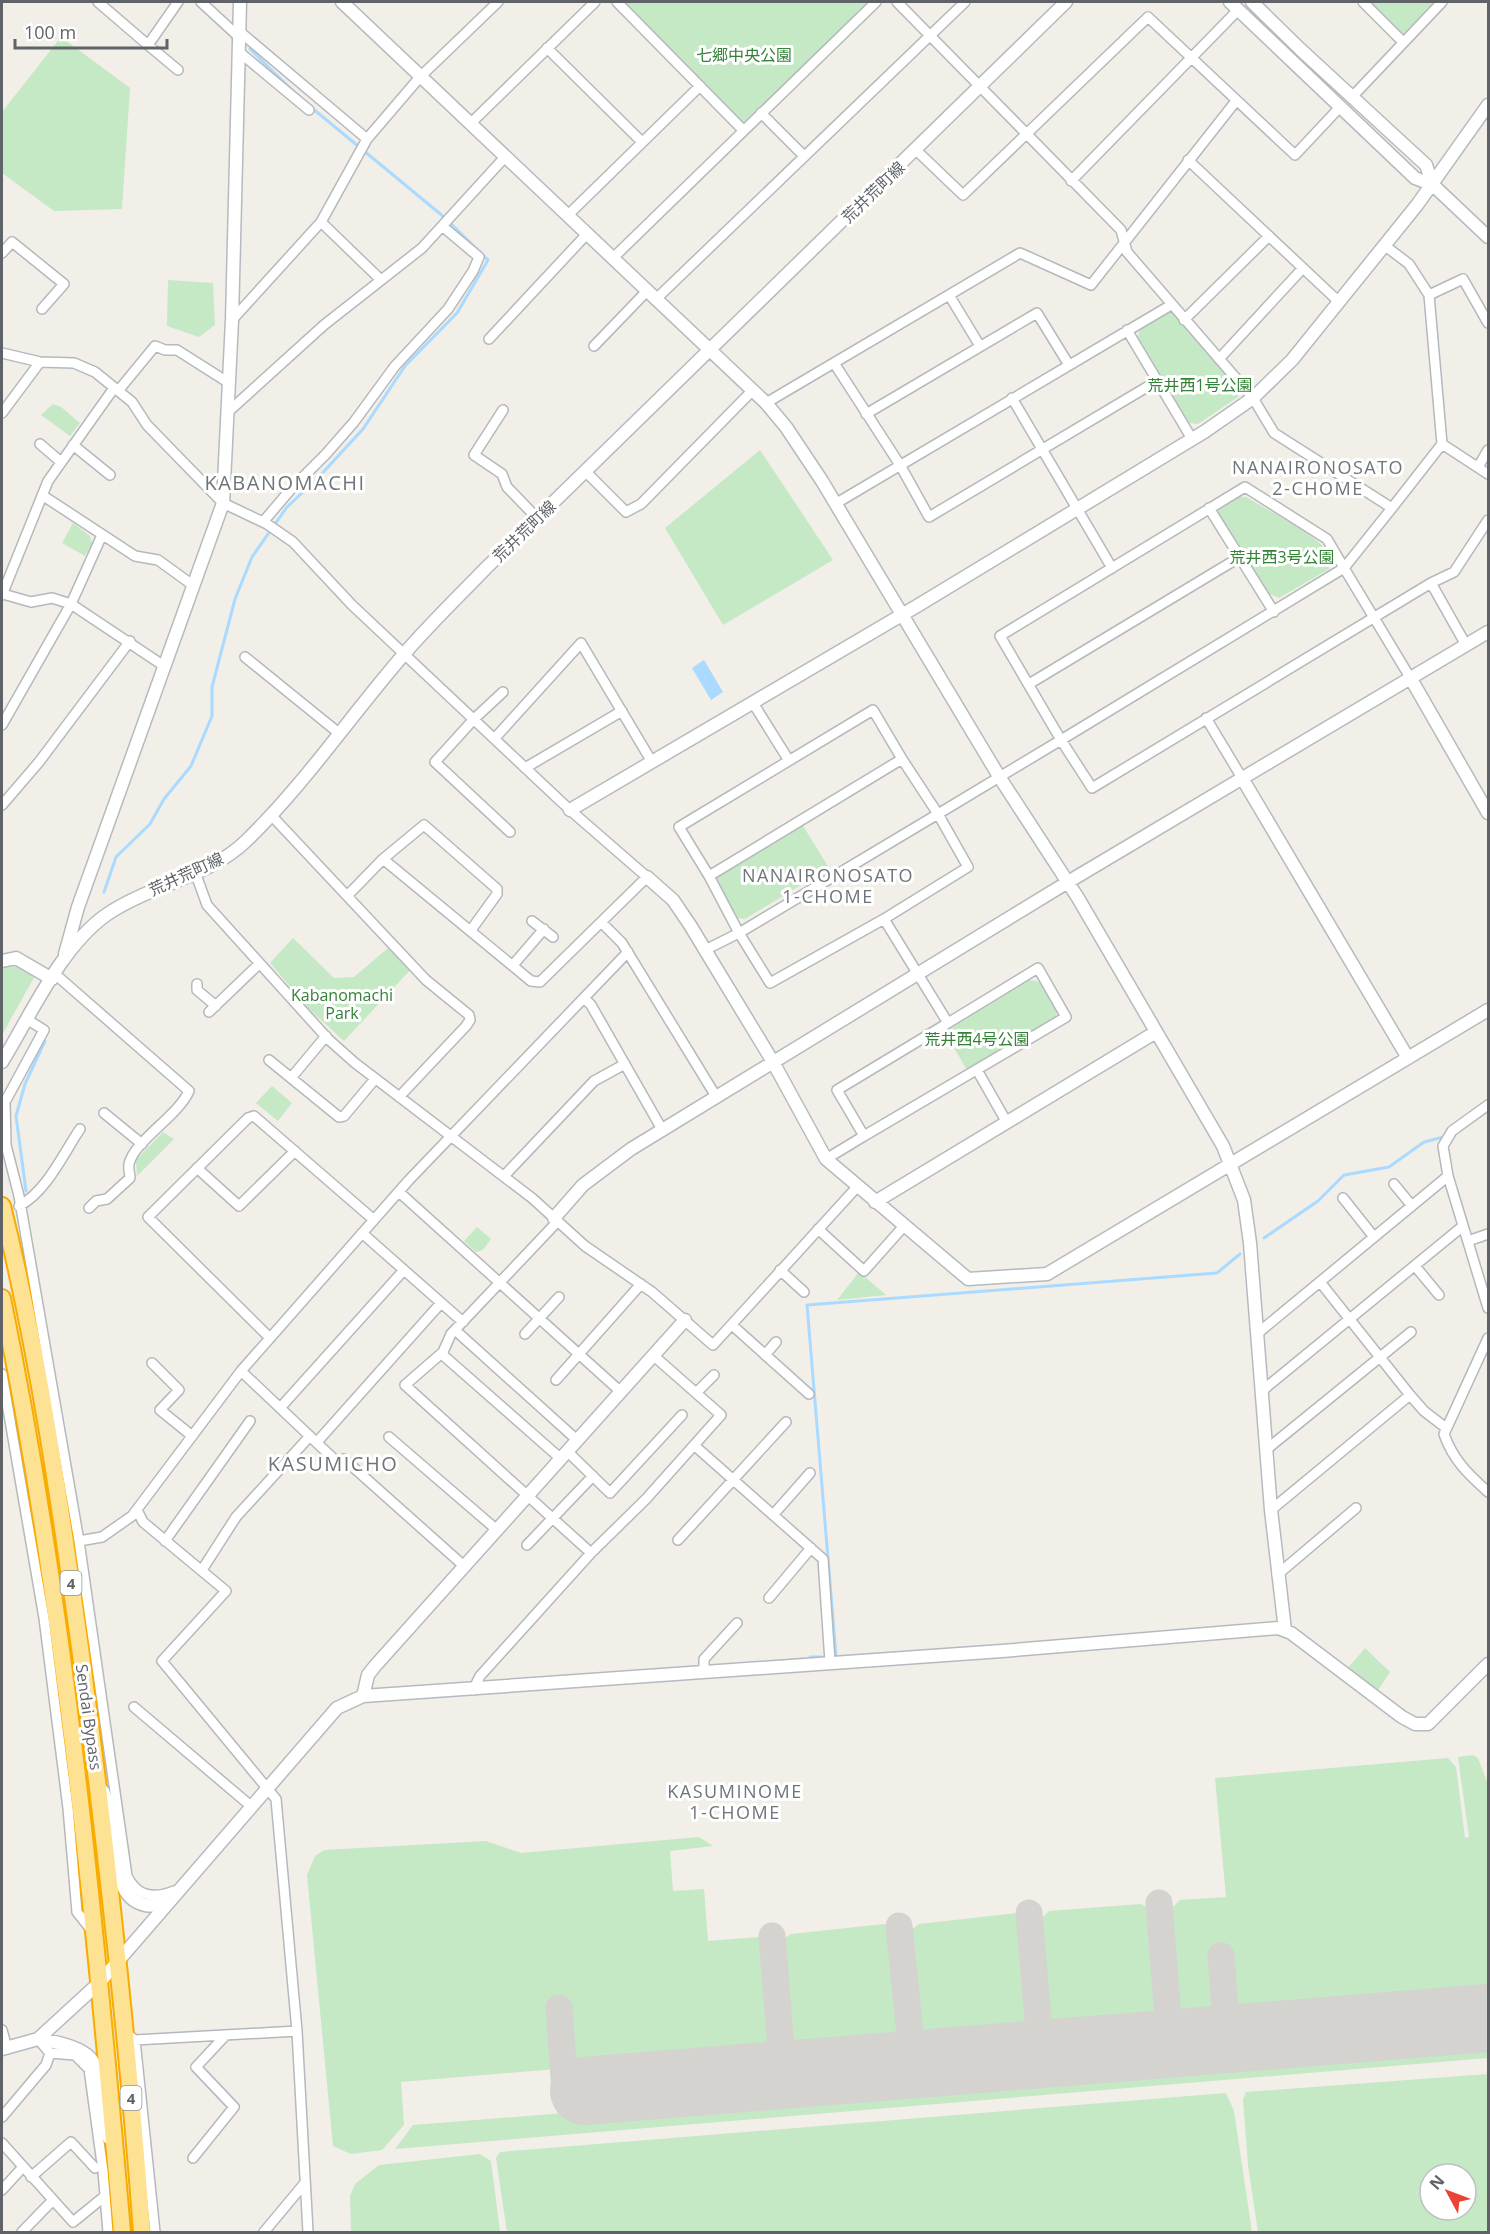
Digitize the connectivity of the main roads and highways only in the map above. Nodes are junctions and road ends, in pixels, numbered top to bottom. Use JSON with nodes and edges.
{"nodes":[{"id":1,"x":2,"y":1206,"type":"edge"},
{"id":2,"x":2,"y":1298,"type":"edge"},
{"id":3,"x":122,"y":2232,"type":"edge"},
{"id":4,"x":142,"y":2232,"type":"edge"}],
"edges":[{"from":1,"to":4,"type":"highway","name":"Sendai Bypass","number":"4"},
{"from":2,"to":3,"type":"highway","name":"Sendai Bypass","number":"4"}]}
